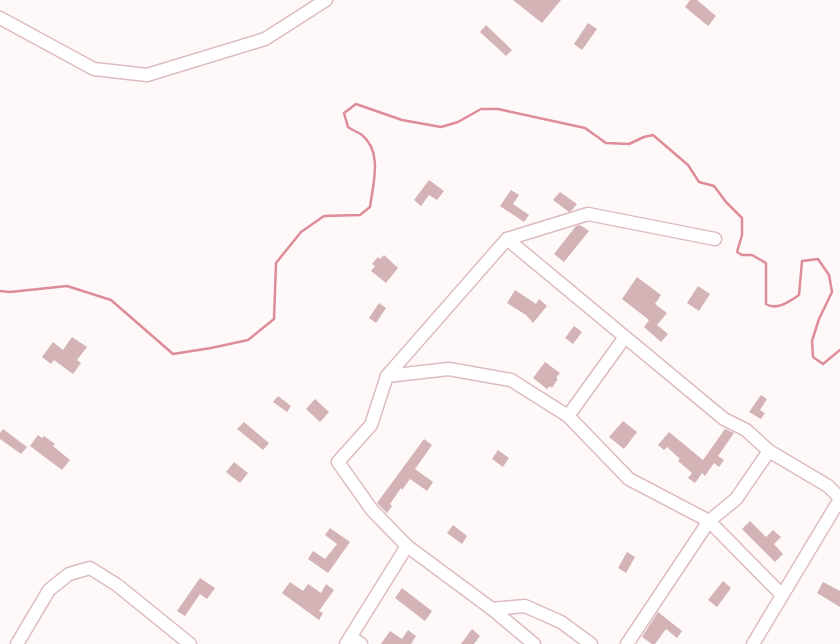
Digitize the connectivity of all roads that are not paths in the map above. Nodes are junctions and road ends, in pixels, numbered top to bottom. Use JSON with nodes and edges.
{"nodes":[{"id":1,"x":326,"y":0,"type":"edge"},
{"id":2,"x":0,"y":18,"type":"edge"},
{"id":3,"x":507,"y":239,"type":"junction"},
{"id":4,"x":715,"y":239,"type":"dead end"},
{"id":5,"x":625,"y":337,"type":"junction"},
{"id":6,"x":387,"y":376,"type":"junction"},
{"id":7,"x":568,"y":416,"type":"junction"},
{"id":8,"x":769,"y":452,"type":"junction"},
{"id":9,"x":840,"y":498,"type":"edge"},
{"id":10,"x":709,"y":521,"type":"junction"},
{"id":11,"x":406,"y":546,"type":"junction"},
{"id":12,"x":782,"y":595,"type":"junction"},
{"id":13,"x":492,"y":609,"type":"junction"},
{"id":14,"x":353,"y":642,"type":"edge"},
{"id":15,"x":16,"y":644,"type":"edge"},
{"id":16,"x":190,"y":644,"type":"edge"},
{"id":17,"x":534,"y":644,"type":"edge"},
{"id":18,"x":591,"y":644,"type":"edge"},
{"id":19,"x":627,"y":644,"type":"edge"},
{"id":20,"x":753,"y":644,"type":"edge"}],
"edges":[{"from":1,"to":2,"type":"street"},
{"from":3,"to":4,"type":"street"},
{"from":3,"to":5,"type":"street"},
{"from":3,"to":6,"type":"street"},
{"from":5,"to":7,"type":"street"},
{"from":5,"to":8,"type":"street"},
{"from":6,"to":7,"type":"street"},
{"from":6,"to":11,"type":"street"},
{"from":7,"to":10,"type":"street"},
{"from":8,"to":9,"type":"street"},
{"from":8,"to":10,"type":"street"},
{"from":9,"to":12,"type":"street"},
{"from":10,"to":12,"type":"street"},
{"from":10,"to":19,"type":"street"},
{"from":11,"to":13,"type":"street"},
{"from":11,"to":14,"type":"street"},
{"from":12,"to":20,"type":"street"},
{"from":13,"to":17,"type":"street"},
{"from":13,"to":18,"type":"street"},
{"from":15,"to":16,"type":"street"}]}
